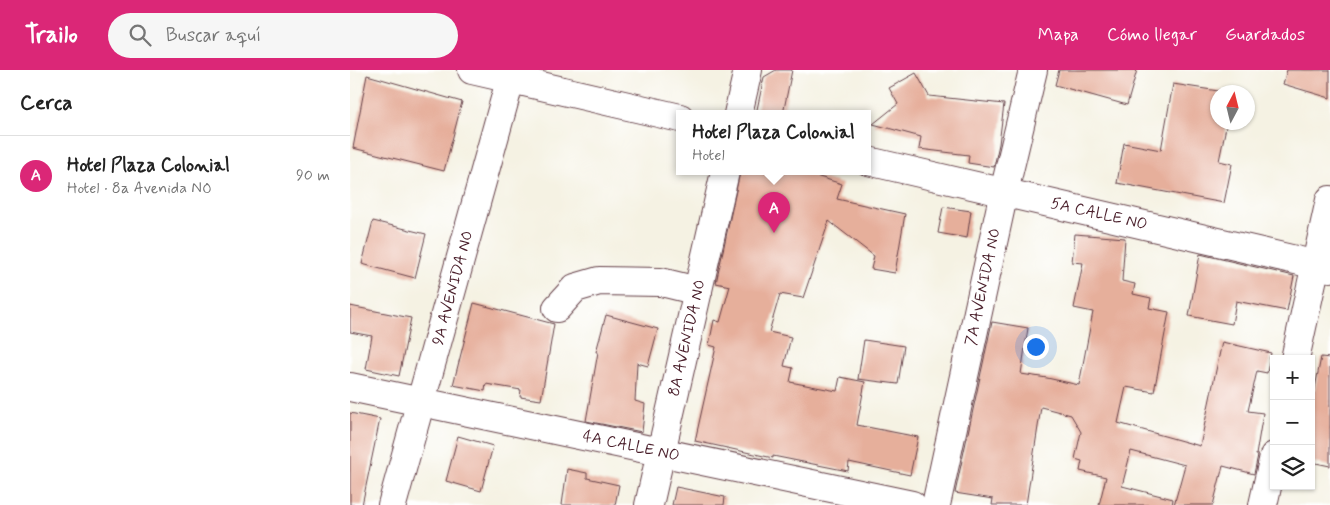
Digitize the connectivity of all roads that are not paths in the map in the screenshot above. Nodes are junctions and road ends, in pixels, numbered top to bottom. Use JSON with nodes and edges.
{"nodes":[{"id":1,"x":472,"y":70,"type":"edge"},
{"id":2,"x":748,"y":70,"type":"edge"},
{"id":3,"x":1033,"y":70,"type":"edge"},
{"id":4,"x":511,"y":74,"type":"edge"},
{"id":5,"x":739,"y":110,"type":"edge"},
{"id":6,"x":676,"y":117,"type":"edge"},
{"id":7,"x":871,"y":162,"type":"edge"},
{"id":8,"x":724,"y":175,"type":"edge"},
{"id":9,"x":1004,"y":192,"type":"junction"},
{"id":10,"x":1330,"y":200,"type":"edge"},
{"id":11,"x":1323,"y":266,"type":"edge"},
{"id":12,"x":698,"y":291,"type":"junction"},
{"id":13,"x":557,"y":308,"type":"dead end"},
{"id":14,"x":1296,"y":355,"type":"edge"},
{"id":15,"x":350,"y":387,"type":"edge"},
{"id":16,"x":422,"y":402,"type":"junction"},
{"id":17,"x":661,"y":452,"type":"junction"},
{"id":18,"x":1270,"y":474,"type":"edge"},
{"id":19,"x":392,"y":505,"type":"edge"},
{"id":20,"x":649,"y":505,"type":"edge"},
{"id":21,"x":912,"y":505,"type":"edge"},
{"id":22,"x":936,"y":505,"type":"edge"},
{"id":23,"x":1263,"y":505,"type":"edge"}],
"edges":[{"from":1,"to":4,"type":"street"},
{"from":2,"to":5,"type":"street"},
{"from":3,"to":9,"type":"street","name":"7A AVENIDA NO"},
{"from":4,"to":6,"type":"street"},
{"from":4,"to":16,"type":"street","name":"9A AVENIDA NO"},
{"from":7,"to":9,"type":"street","name":"5A CALLE NO"},
{"from":8,"to":12,"type":"street","name":"8A AVENIDA NO"},
{"from":9,"to":11,"type":"street","name":"5A CALLE NO"},
{"from":9,"to":22,"type":"street","name":"7A AVENIDA NO"},
{"from":10,"to":11,"type":"street"},
{"from":11,"to":14,"type":"street"},
{"from":12,"to":13,"type":"street"},
{"from":12,"to":17,"type":"street","name":"8A AVENIDA NO"},
{"from":15,"to":16,"type":"street","name":"4A CALLE NO"},
{"from":16,"to":17,"type":"street","name":"4A CALLE NO"},
{"from":16,"to":19,"type":"street","name":"9A AVENIDA NO"},
{"from":17,"to":20,"type":"street","name":"8A AVENIDA NO"},
{"from":17,"to":21,"type":"street","name":"4A CALLE NO"},
{"from":18,"to":23,"type":"street"}]}
